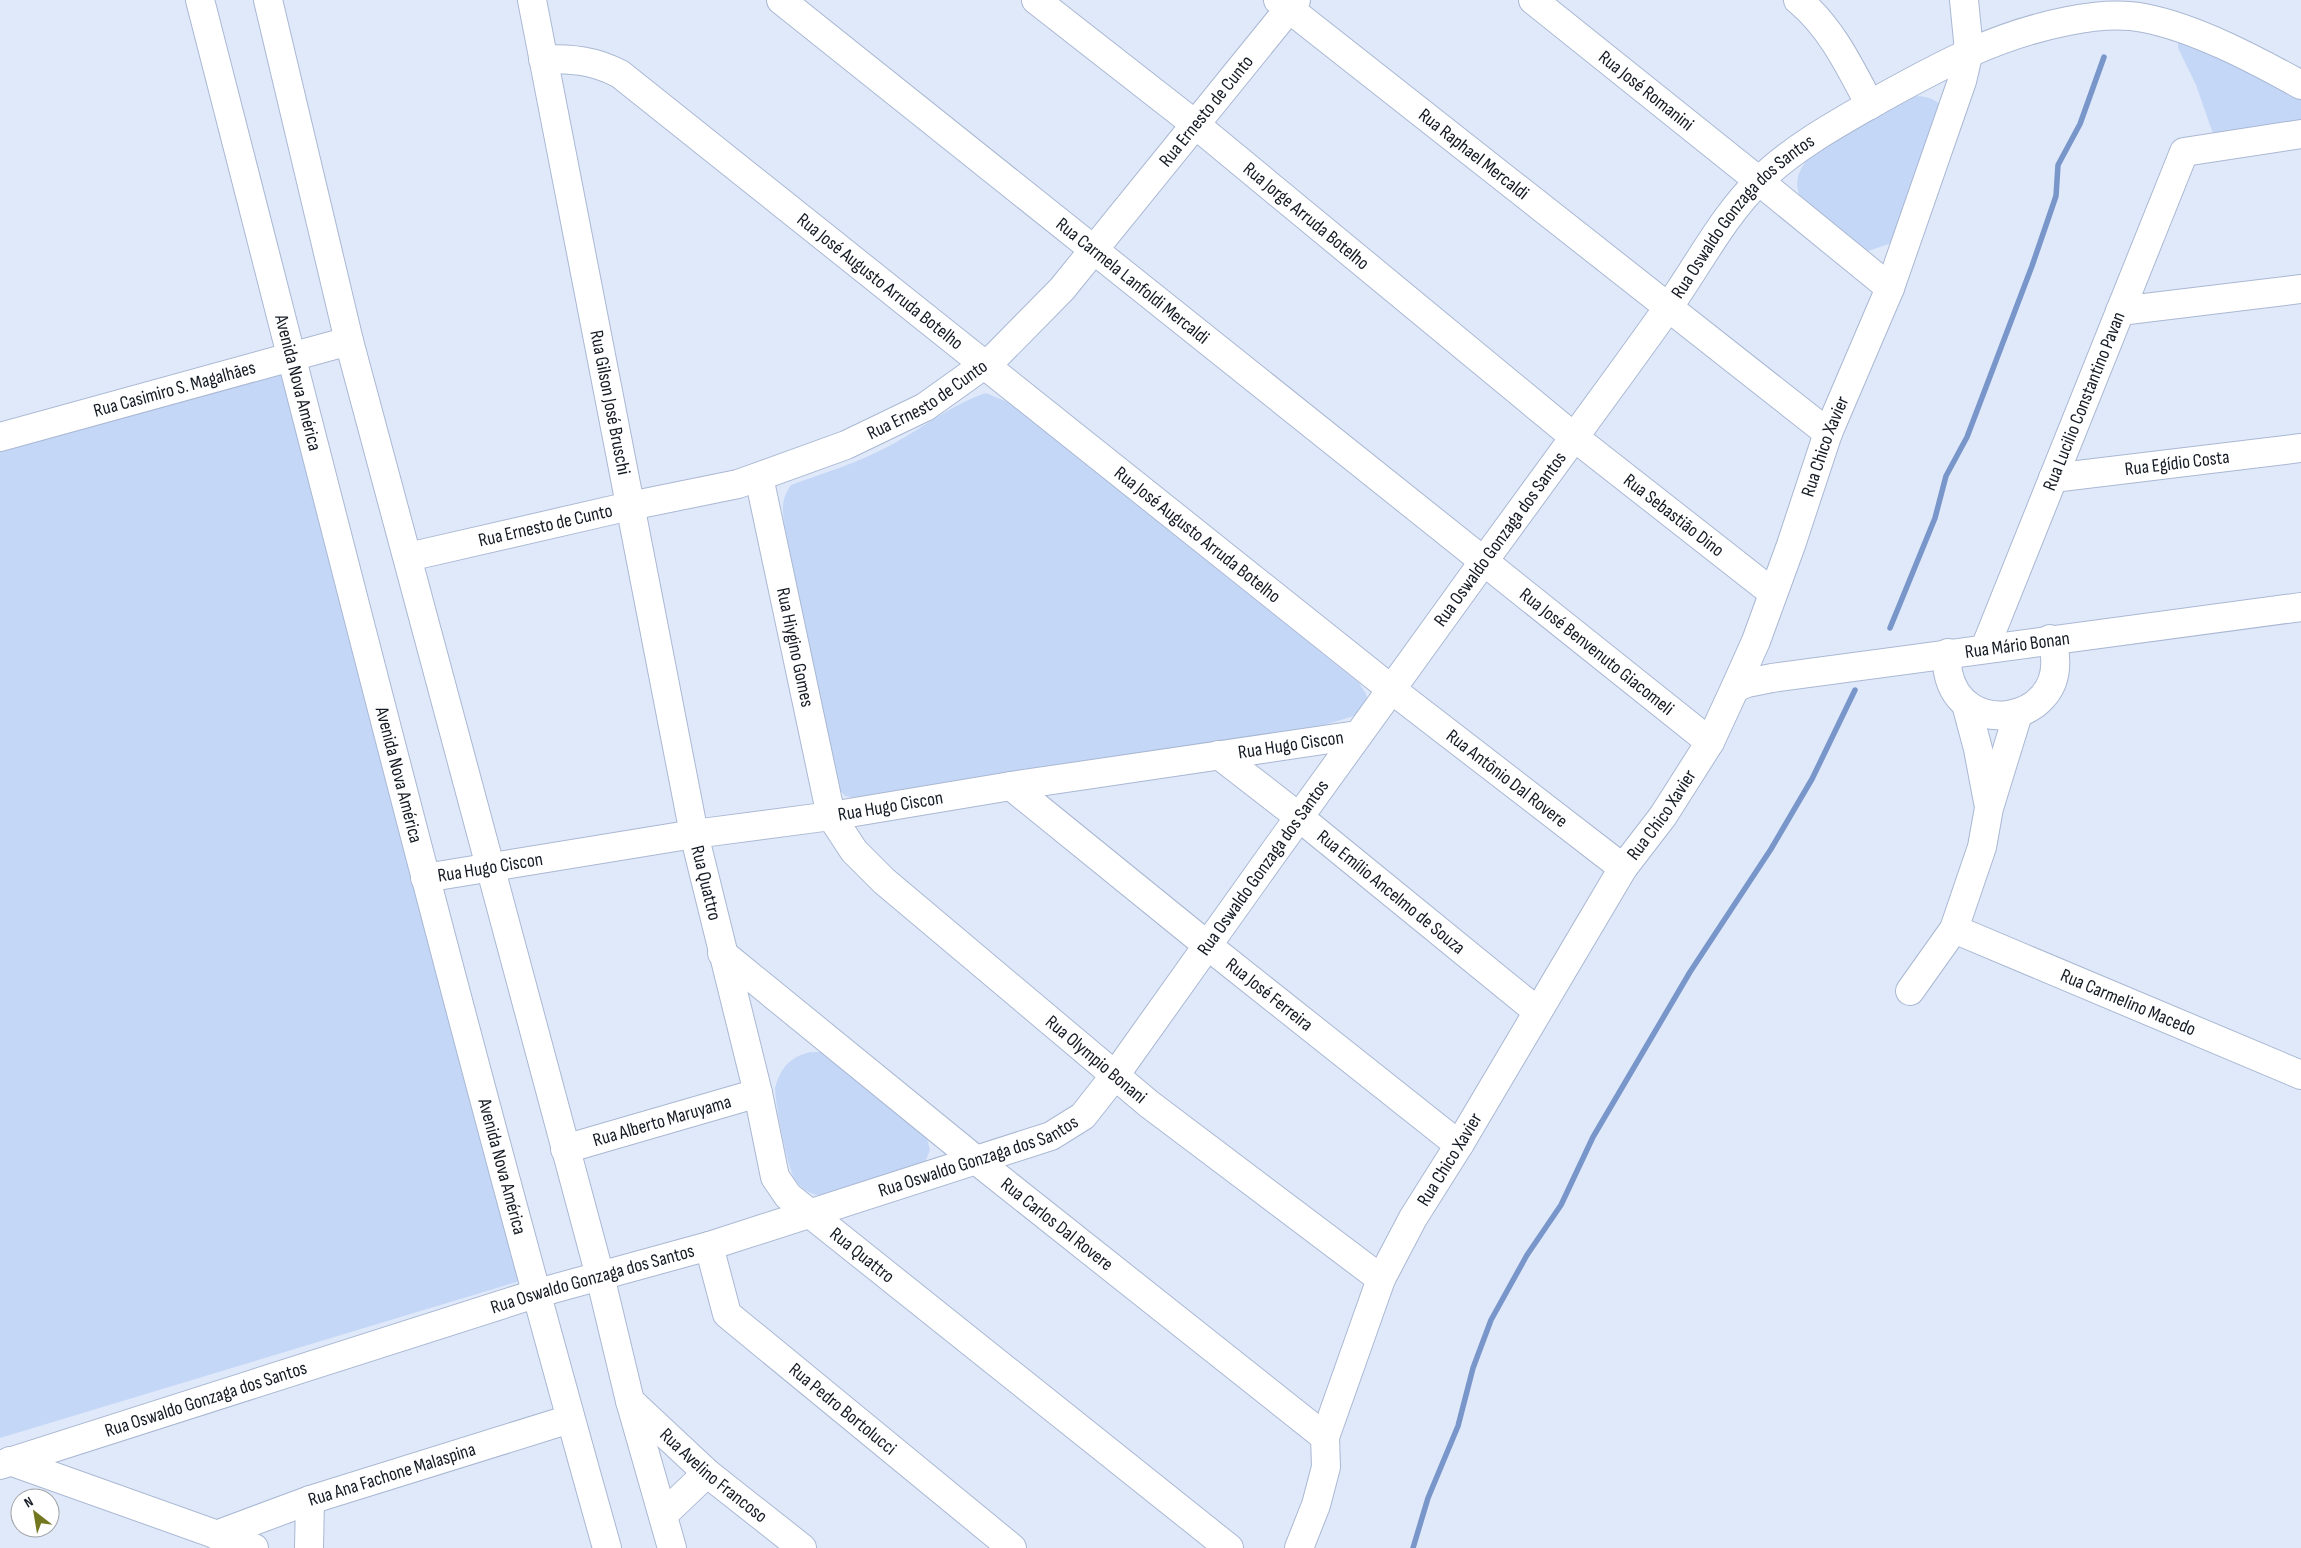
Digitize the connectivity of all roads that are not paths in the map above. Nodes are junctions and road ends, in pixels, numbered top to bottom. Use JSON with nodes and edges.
{"nodes":[{"id":1,"x":200,"y":0,"type":"edge"},
{"id":2,"x":268,"y":0,"type":"edge"},
{"id":3,"x":532,"y":0,"type":"edge"},
{"id":4,"x":782,"y":0,"type":"edge"},
{"id":5,"x":1036,"y":0,"type":"edge"},
{"id":6,"x":1533,"y":0,"type":"edge"},
{"id":7,"x":1798,"y":0,"type":"edge"},
{"id":8,"x":1964,"y":0,"type":"edge"},
{"id":9,"x":1288,"y":3,"type":"edge"},
{"id":10,"x":1969,"y":51,"type":"junction"},
{"id":11,"x":543,"y":59,"type":"junction"},
{"id":12,"x":2301,"y":85,"type":"edge"},
{"id":13,"x":1870,"y":105,"type":"junction"},
{"id":14,"x":1196,"y":125,"type":"junction"},
{"id":15,"x":2301,"y":134,"type":"edge"},
{"id":16,"x":1760,"y":180,"type":"junction"},
{"id":17,"x":1093,"y":251,"type":"junction"},
{"id":18,"x":1890,"y":288,"type":"junction"},
{"id":19,"x":2301,"y":289,"type":"edge"},
{"id":20,"x":1669,"y":306,"type":"junction"},
{"id":21,"x":2120,"y":311,"type":"junction"},
{"id":22,"x":349,"y":341,"type":"junction"},
{"id":23,"x":292,"y":356,"type":"junction"},
{"id":24,"x":985,"y":365,"type":"junction"},
{"id":25,"x":1828,"y":433,"type":"junction"},
{"id":26,"x":0,"y":436,"type":"edge"},
{"id":27,"x":1574,"y":437,"type":"junction"},
{"id":28,"x":2301,"y":448,"type":"edge"},
{"id":29,"x":759,"y":477,"type":"junction"},
{"id":30,"x":2053,"y":478,"type":"junction"},
{"id":31,"x":630,"y":506,"type":"junction"},
{"id":32,"x":408,"y":557,"type":"junction"},
{"id":33,"x":1483,"y":562,"type":"junction"},
{"id":34,"x":1773,"y":593,"type":"junction"},
{"id":35,"x":2301,"y":607,"type":"edge"},
{"id":36,"x":2050,"y":639,"type":"junction"},
{"id":37,"x":1985,"y":648,"type":"junction"},
{"id":38,"x":1948,"y":653,"type":"junction"},
{"id":39,"x":1735,"y":688,"type":"junction"},
{"id":40,"x":1391,"y":689,"type":"junction"},
{"id":41,"x":1966,"y":704,"type":"junction"},
{"id":42,"x":2018,"y":714,"type":"junction"},
{"id":43,"x":1357,"y":735,"type":"junction"},
{"id":44,"x":1710,"y":742,"type":"junction"},
{"id":45,"x":1219,"y":756,"type":"junction"},
{"id":46,"x":1012,"y":786,"type":"junction"},
{"id":47,"x":1989,"y":808,"type":"junction"},
{"id":48,"x":831,"y":816,"type":"junction"},
{"id":49,"x":1299,"y":817,"type":"junction"},
{"id":50,"x":694,"y":834,"type":"junction"},
{"id":51,"x":492,"y":866,"type":"junction"},
{"id":52,"x":1623,"y":868,"type":"junction"},
{"id":53,"x":425,"y":878,"type":"junction"},
{"id":54,"x":1954,"y":929,"type":"junction"},
{"id":55,"x":1207,"y":946,"type":"junction"},
{"id":56,"x":722,"y":953,"type":"junction"},
{"id":57,"x":1910,"y":991,"type":"dead end"},
{"id":58,"x":1537,"y":1012,"type":"junction"},
{"id":59,"x":1116,"y":1074,"type":"junction"},
{"id":60,"x":2301,"y":1075,"type":"edge"},
{"id":61,"x":758,"y":1093,"type":"junction"},
{"id":62,"x":1459,"y":1145,"type":"junction"},
{"id":63,"x":565,"y":1149,"type":"junction"},
{"id":64,"x":976,"y":1160,"type":"junction"},
{"id":65,"x":812,"y":1213,"type":"junction"},
{"id":66,"x":709,"y":1246,"type":"junction"},
{"id":67,"x":600,"y":1276,"type":"junction"},
{"id":68,"x":1381,"y":1279,"type":"junction"},
{"id":69,"x":538,"y":1293,"type":"junction"},
{"id":70,"x":630,"y":1401,"type":"junction"},
{"id":71,"x":570,"y":1419,"type":"junction"},
{"id":72,"x":1325,"y":1437,"type":"junction"},
{"id":73,"x":5,"y":1463,"type":"edge"},
{"id":74,"x":707,"y":1473,"type":"junction"},
{"id":75,"x":310,"y":1500,"type":"junction"},
{"id":76,"x":663,"y":1516,"type":"junction"},
{"id":77,"x":216,"y":1535,"type":"junction"},
{"id":78,"x":602,"y":1547,"type":"edge"},
{"id":79,"x":254,"y":1548,"type":"edge"},
{"id":80,"x":309,"y":1548,"type":"edge"},
{"id":81,"x":672,"y":1548,"type":"edge"},
{"id":82,"x":802,"y":1548,"type":"edge"},
{"id":83,"x":1012,"y":1548,"type":"edge"},
{"id":84,"x":1229,"y":1548,"type":"edge"},
{"id":85,"x":1299,"y":1548,"type":"edge"}],
"edges":[{"from":1,"to":23,"type":"street","name":"Avenida Nova América"},
{"from":2,"to":22,"type":"street"},
{"from":3,"to":11,"type":"street","name":"Rua Gilson José Bruschi"},
{"from":4,"to":17,"type":"street","name":"Rua Carmela Lanfoldi Mercaldi"},
{"from":5,"to":14,"type":"street","name":"Rua Jorge Arruda Botelho"},
{"from":6,"to":16,"type":"street","name":"Rua José Romanini"},
{"from":7,"to":13,"type":"street"},
{"from":8,"to":10,"type":"street","name":"Rua Chico Xavier"},
{"from":9,"to":14,"type":"street","name":"Rua Ernesto de Cunto"},
{"from":9,"to":20,"type":"street","name":"Rua Raphael Mercaldi"},
{"from":10,"to":12,"type":"street","name":"Rua Oswaldo Gonzaga dos Santos"},
{"from":10,"to":13,"type":"street","name":"Rua Oswaldo Gonzaga dos Santos"},
{"from":10,"to":18,"type":"street","name":"Rua Chico Xavier"},
{"from":11,"to":24,"type":"street","name":"Rua José Augusto Arruda Botelho"},
{"from":11,"to":31,"type":"street","name":"Rua Gilson José Bruschi"},
{"from":13,"to":16,"type":"street","name":"Rua Oswaldo Gonzaga dos Santos"},
{"from":14,"to":17,"type":"street","name":"Rua Ernesto de Cunto"},
{"from":14,"to":27,"type":"street","name":"Rua Jorge Arruda Botelho"},
{"from":15,"to":21,"type":"street","name":"Rua Lucilio Constantino Pavan"},
{"from":16,"to":18,"type":"street","name":"Rua José Romanini"},
{"from":16,"to":20,"type":"street","name":"Rua Oswaldo Gonzaga dos Santos"},
{"from":17,"to":24,"type":"street","name":"Rua Ernesto de Cunto"},
{"from":17,"to":33,"type":"street","name":"Rua Carmela Lanfoldi Mercaldi"},
{"from":18,"to":25,"type":"street","name":"Rua Chico Xavier"},
{"from":19,"to":21,"type":"street"},
{"from":20,"to":25,"type":"street","name":"Rua Raphael Mercaldi"},
{"from":20,"to":27,"type":"street","name":"Rua Oswaldo Gonzaga dos Santos"},
{"from":21,"to":30,"type":"street","name":"Rua Lucilio Constantino Pavan"},
{"from":22,"to":23,"type":"street","name":"Rua Casimiro S. Magalhães"},
{"from":22,"to":32,"type":"street"},
{"from":23,"to":26,"type":"street","name":"Rua Casimiro S. Magalhães"},
{"from":23,"to":53,"type":"street","name":"Avenida Nova América"},
{"from":24,"to":29,"type":"street","name":"Rua Ernesto de Cunto"},
{"from":24,"to":40,"type":"street","name":"Rua José Augusto Arruda Botelho"},
{"from":25,"to":34,"type":"street","name":"Rua Chico Xavier"},
{"from":27,"to":33,"type":"street","name":"Rua Oswaldo Gonzaga dos Santos"},
{"from":27,"to":34,"type":"street","name":"Rua Sebastião Dino"},
{"from":28,"to":30,"type":"street","name":"Rua Egídio Costa"},
{"from":29,"to":31,"type":"street","name":"Rua Ernesto de Cunto"},
{"from":29,"to":48,"type":"street","name":"Rua Hiygino Gomes"},
{"from":30,"to":37,"type":"street","name":"Rua Lucilio Constantino Pavan"},
{"from":31,"to":32,"type":"street","name":"Rua Ernesto de Cunto"},
{"from":31,"to":50,"type":"street","name":"Rua Gilson José Bruschi"},
{"from":32,"to":51,"type":"street"},
{"from":33,"to":40,"type":"street","name":"Rua Oswaldo Gonzaga dos Santos"},
{"from":33,"to":44,"type":"street","name":"Rua José Benvenuto Giacomeli"},
{"from":34,"to":39,"type":"street","name":"Rua Chico Xavier"},
{"from":35,"to":36,"type":"street","name":"Rua Mário Bonan"},
{"from":36,"to":37,"type":"street","name":"Rua Mário Bonan"},
{"from":36,"to":42,"type":"street"},
{"from":37,"to":38,"type":"street","name":"Rua Mário Bonan"},
{"from":38,"to":39,"type":"street","name":"Rua Mário Bonan"},
{"from":38,"to":41,"type":"street"},
{"from":39,"to":44,"type":"street","name":"Rua Chico Xavier"},
{"from":40,"to":43,"type":"street","name":"Rua Oswaldo Gonzaga dos Santos"},
{"from":40,"to":52,"type":"street","name":"Rua Antônio Dal Rovere"},
{"from":41,"to":42,"type":"street"},
{"from":41,"to":47,"type":"street"},
{"from":42,"to":47,"type":"street"},
{"from":43,"to":45,"type":"street","name":"Rua Hugo Ciscon"},
{"from":43,"to":49,"type":"street","name":"Rua Oswaldo Gonzaga dos Santos"},
{"from":44,"to":52,"type":"street","name":"Rua Chico Xavier"},
{"from":45,"to":46,"type":"street","name":"Rua Hugo Ciscon"},
{"from":45,"to":49,"type":"street","name":"Rua Emílio Ancelmo de Souza"},
{"from":46,"to":48,"type":"street","name":"Rua Hugo Ciscon"},
{"from":46,"to":55,"type":"street","name":"Rua José Ferreira"},
{"from":47,"to":54,"type":"street"},
{"from":48,"to":50,"type":"street","name":"Rua Hugo Ciscon"},
{"from":48,"to":59,"type":"street","name":"Rua Olympio Bonani"},
{"from":49,"to":55,"type":"street","name":"Rua Oswaldo Gonzaga dos Santos"},
{"from":49,"to":58,"type":"street","name":"Rua Emílio Ancelmo de Souza"},
{"from":50,"to":51,"type":"street","name":"Rua Hugo Ciscon"},
{"from":50,"to":56,"type":"street","name":"Rua Quattro"},
{"from":51,"to":53,"type":"street","name":"Rua Hugo Ciscon"},
{"from":51,"to":63,"type":"street"},
{"from":52,"to":58,"type":"street","name":"Rua Chico Xavier"},
{"from":53,"to":69,"type":"street","name":"Avenida Nova América"},
{"from":54,"to":57,"type":"street"},
{"from":54,"to":60,"type":"street","name":"Rua Carmelino Macedo"},
{"from":55,"to":59,"type":"street","name":"Rua Oswaldo Gonzaga dos Santos"},
{"from":55,"to":62,"type":"street","name":"Rua José Ferreira"},
{"from":56,"to":61,"type":"street","name":"Rua Quattro"},
{"from":56,"to":64,"type":"street","name":"Rua Carlos Dal Rovere"},
{"from":58,"to":62,"type":"street","name":"Rua Chico Xavier"},
{"from":59,"to":64,"type":"street","name":"Rua Oswaldo Gonzaga dos Santos"},
{"from":59,"to":68,"type":"street","name":"Rua Olympio Bonani"},
{"from":61,"to":63,"type":"street","name":"Rua Alberto Maruyama"},
{"from":61,"to":65,"type":"street","name":"Rua Quattro"},
{"from":62,"to":68,"type":"street","name":"Rua Chico Xavier"},
{"from":63,"to":67,"type":"street"},
{"from":64,"to":65,"type":"street","name":"Rua Oswaldo Gonzaga dos Santos"},
{"from":64,"to":72,"type":"street","name":"Rua Carlos Dal Rovere"},
{"from":65,"to":66,"type":"street","name":"Rua Oswaldo Gonzaga dos Santos"},
{"from":65,"to":84,"type":"street","name":"Rua Quattro"},
{"from":66,"to":67,"type":"street","name":"Rua Oswaldo Gonzaga dos Santos"},
{"from":66,"to":83,"type":"street","name":"Rua Pedro Bortolucci"},
{"from":67,"to":69,"type":"street","name":"Rua Oswaldo Gonzaga dos Santos"},
{"from":67,"to":70,"type":"street"},
{"from":68,"to":72,"type":"street","name":"Rua Chico Xavier"},
{"from":69,"to":71,"type":"street","name":"Avenida Nova América"},
{"from":69,"to":73,"type":"street","name":"Rua Oswaldo Gonzaga dos Santos"},
{"from":70,"to":74,"type":"street","name":"Rua Avelino Francoso"},
{"from":70,"to":76,"type":"street"},
{"from":71,"to":75,"type":"street","name":"Rua Ana Fachone Malaspina"},
{"from":71,"to":78,"type":"street","name":"Avenida Nova América"},
{"from":72,"to":85,"type":"street","name":"Rua Chico Xavier"},
{"from":73,"to":77,"type":"street"},
{"from":74,"to":76,"type":"street"},
{"from":74,"to":82,"type":"street","name":"Rua Avelino Francoso"},
{"from":75,"to":77,"type":"street","name":"Rua Ana Fachone Malaspina"},
{"from":75,"to":80,"type":"street"},
{"from":76,"to":81,"type":"street"},
{"from":77,"to":79,"type":"street"}]}
